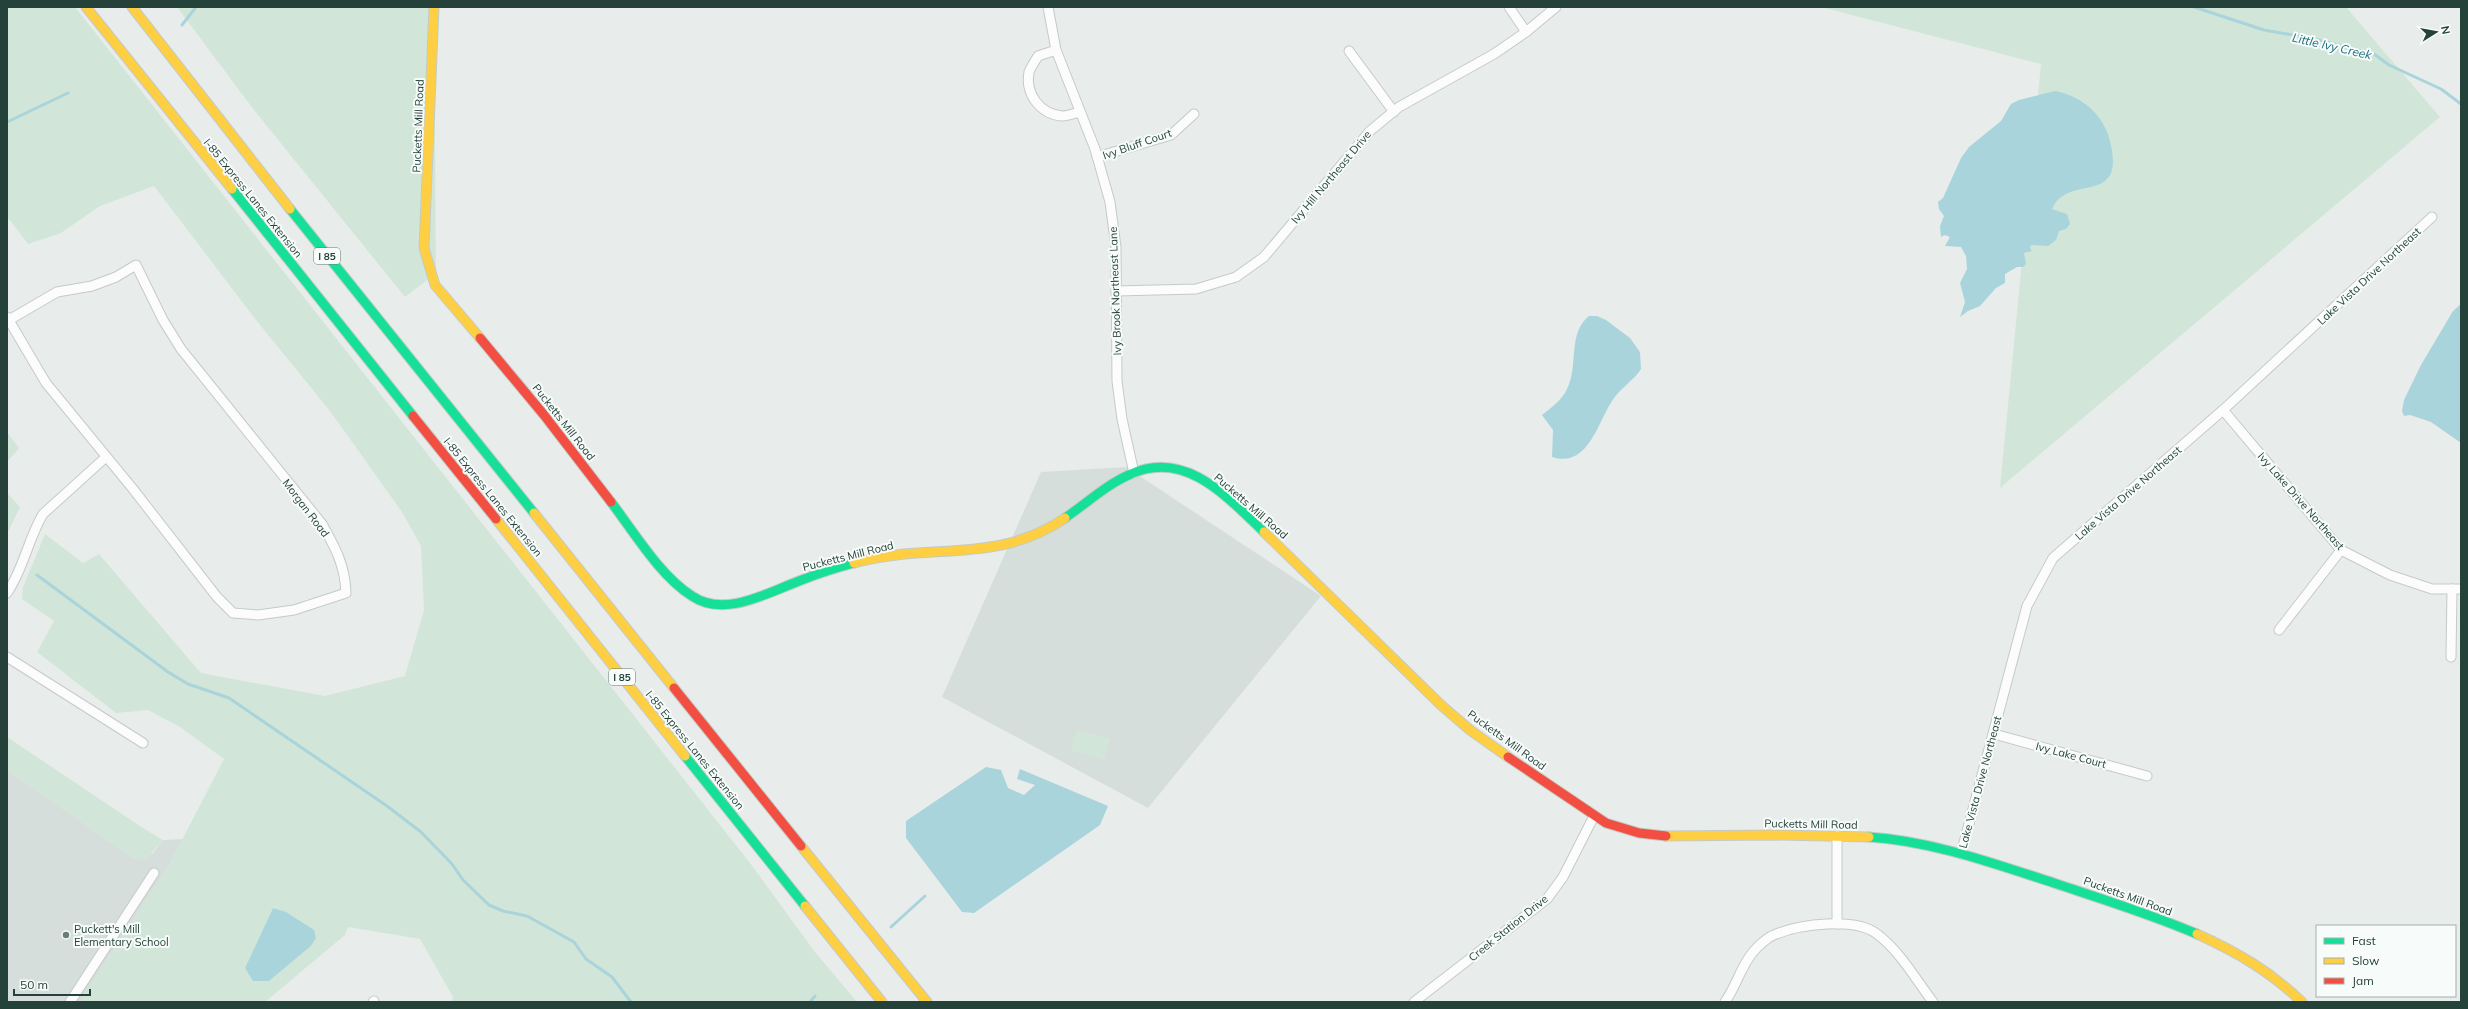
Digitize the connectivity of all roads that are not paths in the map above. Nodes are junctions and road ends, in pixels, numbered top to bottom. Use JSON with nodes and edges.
{"nodes":[{"id":1,"x":86,"y":7,"type":"edge"},
{"id":2,"x":132,"y":7,"type":"edge"},
{"id":3,"x":434,"y":7,"type":"edge"},
{"id":4,"x":1048,"y":7,"type":"edge"},
{"id":5,"x":1509,"y":7,"type":"edge"},
{"id":6,"x":1556,"y":7,"type":"edge"},
{"id":7,"x":1526,"y":32,"type":"junction"},
{"id":8,"x":1056,"y":50,"type":"junction"},
{"id":9,"x":1349,"y":51,"type":"dead end"},
{"id":10,"x":1080,"y":112,"type":"junction"},
{"id":11,"x":1394,"y":112,"type":"junction"},
{"id":12,"x":1194,"y":114,"type":"dead end"},
{"id":13,"x":1097,"y":157,"type":"junction"},
{"id":14,"x":2432,"y":217,"type":"dead end"},
{"id":15,"x":1116,"y":291,"type":"junction"},
{"id":16,"x":8,"y":319,"type":"edge"},
{"id":17,"x":2223,"y":410,"type":"junction"},
{"id":18,"x":106,"y":456,"type":"junction"},
{"id":19,"x":1134,"y":473,"type":"junction"},
{"id":20,"x":2341,"y":550,"type":"junction"},
{"id":21,"x":2457,"y":589,"type":"edge"},
{"id":22,"x":7,"y":593,"type":"edge"},
{"id":23,"x":2279,"y":630,"type":"dead end"},
{"id":24,"x":7,"y":657,"type":"edge"},
{"id":25,"x":2451,"y":657,"type":"dead end"},
{"id":26,"x":1994,"y":734,"type":"junction"},
{"id":27,"x":143,"y":743,"type":"dead end"},
{"id":28,"x":2148,"y":776,"type":"dead end"},
{"id":29,"x":1594,"y":816,"type":"junction"},
{"id":30,"x":1837,"y":836,"type":"junction"},
{"id":31,"x":1961,"y":854,"type":"junction"},
{"id":32,"x":154,"y":873,"type":"dead end"},
{"id":33,"x":1837,"y":924,"type":"junction"},
{"id":34,"x":70,"y":1002,"type":"edge"},
{"id":35,"x":882,"y":1002,"type":"edge"},
{"id":36,"x":927,"y":1002,"type":"edge"},
{"id":37,"x":1414,"y":1002,"type":"edge"},
{"id":38,"x":1725,"y":1002,"type":"edge"},
{"id":39,"x":1933,"y":1002,"type":"edge"},
{"id":40,"x":2302,"y":1002,"type":"edge"}],
"edges":[{"from":1,"to":35,"type":"main road","name":"I-85 Express Lanes Extension","number":"I 85"},
{"from":2,"to":36,"type":"main road","name":"I-85 Express Lanes Extension","number":"I 85"},
{"from":3,"to":19,"type":"main road","name":"Pucketts Mill Road"},
{"from":4,"to":8,"type":"street","name":"Ivy Brook Northeast Lane"},
{"from":5,"to":7,"type":"street"},
{"from":6,"to":7,"type":"street","name":"Ivy Hill Northeast Drive"},
{"from":7,"to":11,"type":"street","name":"Ivy Hill Northeast Drive"},
{"from":8,"to":10,"type":"street","name":"Ivy Brook Northeast Lane"},
{"from":8,"to":10,"type":"street"},
{"from":9,"to":11,"type":"street"},
{"from":10,"to":13,"type":"street","name":"Ivy Brook Northeast Lane"},
{"from":11,"to":15,"type":"street","name":"Ivy Hill Northeast Drive"},
{"from":12,"to":13,"type":"street","name":"Ivy Bluff Court"},
{"from":13,"to":15,"type":"street","name":"Ivy Brook Northeast Lane"},
{"from":14,"to":17,"type":"street","name":"Lake Vista Drive Northeast"},
{"from":15,"to":19,"type":"street","name":"Ivy Brook Northeast Lane"},
{"from":16,"to":18,"type":"street","name":"Morgan Road"},
{"from":16,"to":18,"type":"street","name":"Morgan Road"},
{"from":17,"to":20,"type":"street","name":"Ivy Lake Drive Northeast"},
{"from":17,"to":26,"type":"street","name":"Lake Vista Drive Northeast"},
{"from":18,"to":22,"type":"street"},
{"from":19,"to":29,"type":"main road","name":"Pucketts Mill Road"},
{"from":20,"to":21,"type":"street","name":"Ivy Lake Drive Northeast"},
{"from":20,"to":23,"type":"street"},
{"from":21,"to":25,"type":"street"},
{"from":24,"to":27,"type":"street"},
{"from":26,"to":28,"type":"street","name":"Ivy Lake Court"},
{"from":26,"to":31,"type":"street","name":"Lake Vista Drive Northeast"},
{"from":29,"to":30,"type":"main road","name":"Pucketts Mill Road"},
{"from":29,"to":37,"type":"street","name":"Creek Station Drive"},
{"from":30,"to":31,"type":"main road","name":"Pucketts Mill Road"},
{"from":30,"to":33,"type":"street"},
{"from":31,"to":40,"type":"main road","name":"Pucketts Mill Road"},
{"from":32,"to":34,"type":"street"},
{"from":33,"to":38,"type":"street"},
{"from":33,"to":39,"type":"street"}]}
